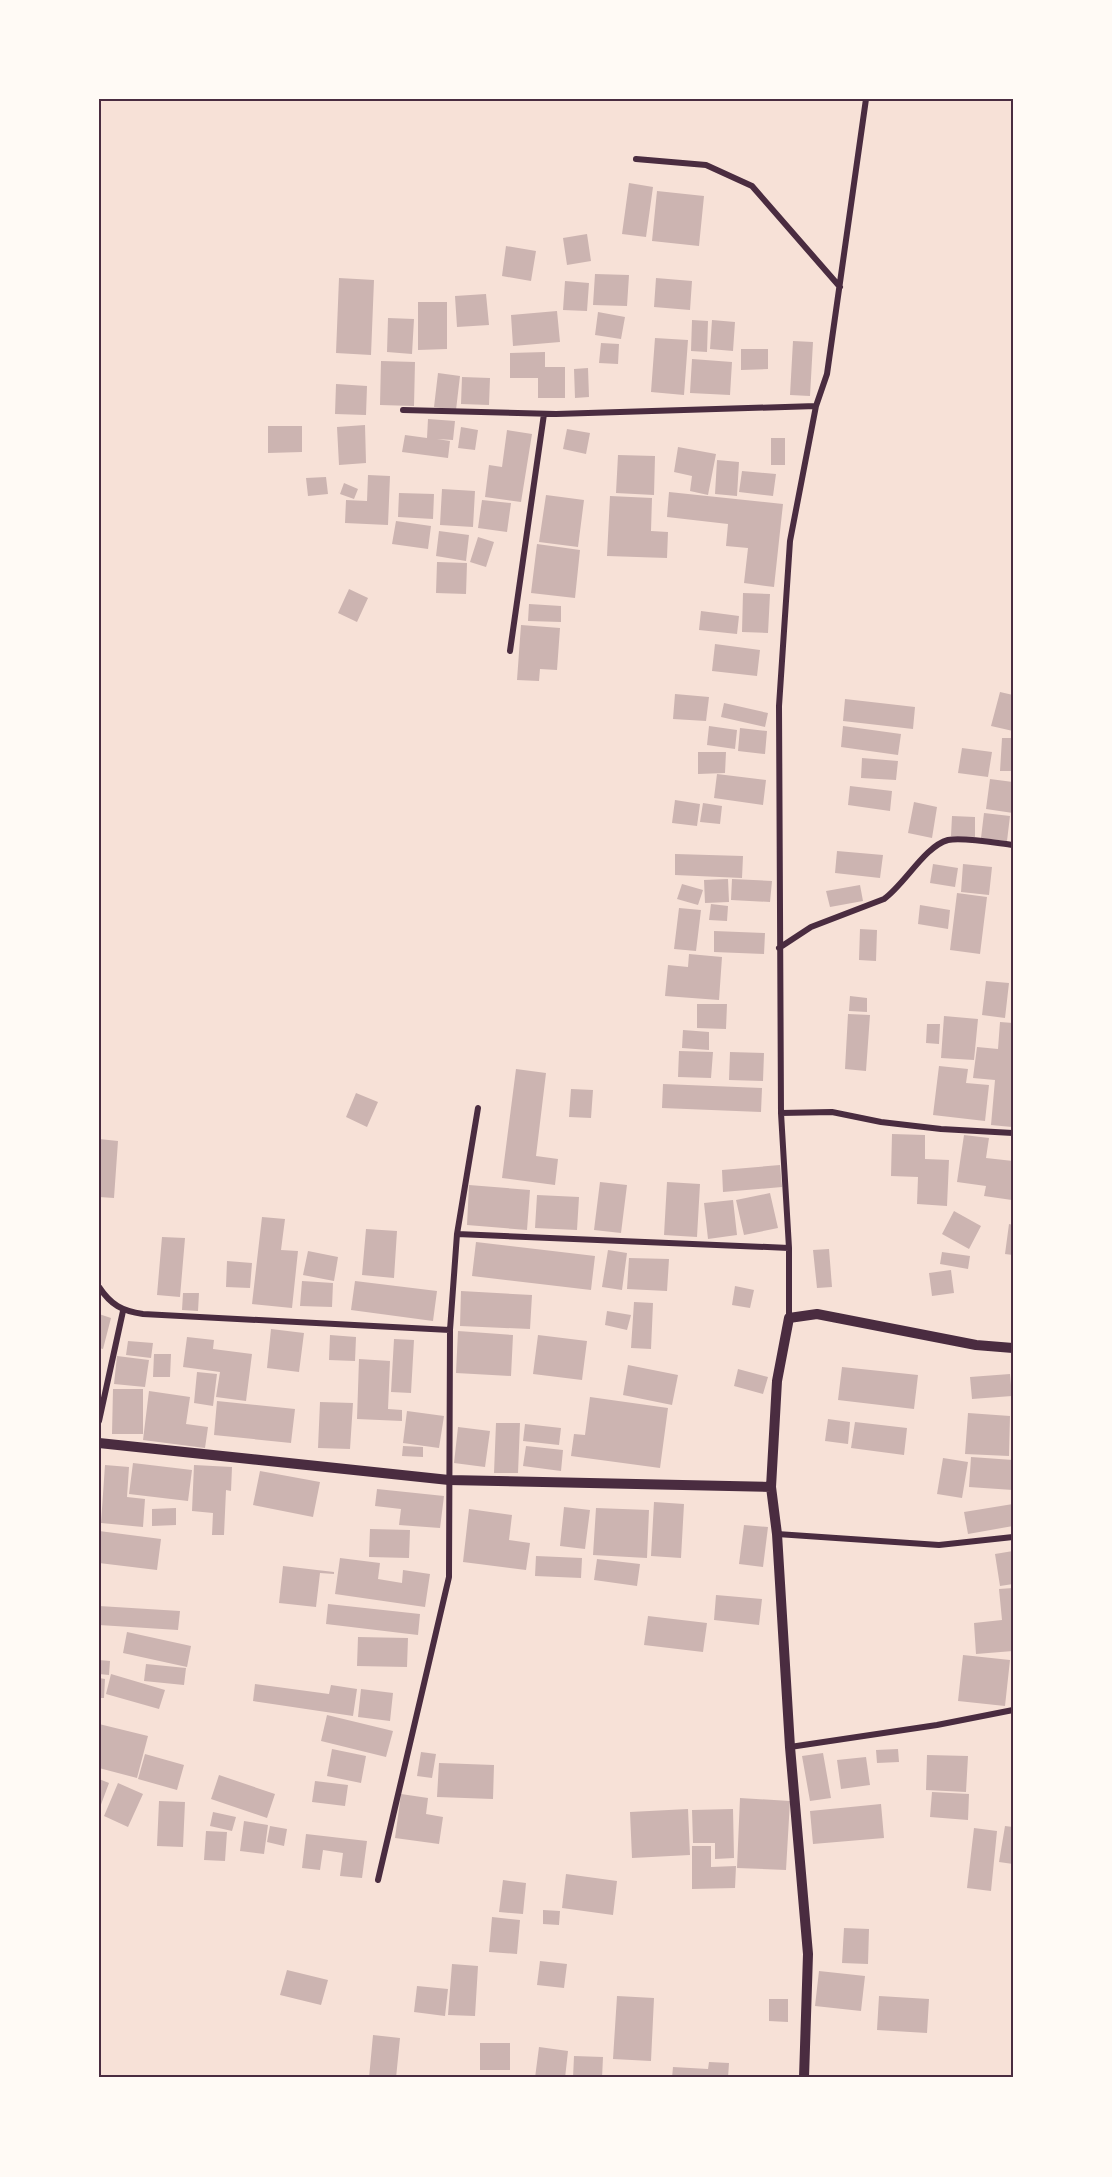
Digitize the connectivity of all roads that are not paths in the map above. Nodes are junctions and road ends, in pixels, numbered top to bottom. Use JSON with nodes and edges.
{"nodes":[{"id":1,"x":866,"y":99,"type":"edge"},
{"id":2,"x":636,"y":159,"type":"dead end"},
{"id":3,"x":840,"y":287,"type":"junction"},
{"id":4,"x":816,"y":406,"type":"junction"},
{"id":5,"x":403,"y":410,"type":"dead end"},
{"id":6,"x":544,"y":414,"type":"junction"},
{"id":7,"x":510,"y":651,"type":"dead end"},
{"id":8,"x":1013,"y":845,"type":"edge"},
{"id":9,"x":779,"y":948,"type":"junction"},
{"id":10,"x":478,"y":1108,"type":"dead end"},
{"id":11,"x":781,"y":1113,"type":"junction"},
{"id":12,"x":1013,"y":1133,"type":"edge"},
{"id":13,"x":457,"y":1233,"type":"junction"},
{"id":14,"x":789,"y":1248,"type":"junction"},
{"id":15,"x":99,"y":1287,"type":"edge"},
{"id":16,"x":123,"y":1311,"type":"junction"},
{"id":17,"x":789,"y":1318,"type":"junction"},
{"id":18,"x":450,"y":1330,"type":"junction"},
{"id":19,"x":1013,"y":1348,"type":"edge"},
{"id":20,"x":99,"y":1421,"type":"edge"},
{"id":21,"x":99,"y":1443,"type":"edge"},
{"id":22,"x":449,"y":1480,"type":"junction"},
{"id":23,"x":771,"y":1487,"type":"junction"},
{"id":24,"x":777,"y":1534,"type":"junction"},
{"id":25,"x":1013,"y":1537,"type":"edge"},
{"id":26,"x":1013,"y":1710,"type":"edge"},
{"id":27,"x":790,"y":1747,"type":"junction"},
{"id":28,"x":378,"y":1880,"type":"dead end"},
{"id":29,"x":804,"y":2078,"type":"edge"}],
"edges":[{"from":1,"to":3,"type":"street"},
{"from":2,"to":3,"type":"street"},
{"from":3,"to":4,"type":"street"},
{"from":4,"to":6,"type":"street"},
{"from":4,"to":9,"type":"street"},
{"from":5,"to":6,"type":"street"},
{"from":6,"to":7,"type":"street"},
{"from":8,"to":9,"type":"street"},
{"from":9,"to":11,"type":"street"},
{"from":10,"to":13,"type":"street"},
{"from":11,"to":12,"type":"street"},
{"from":11,"to":14,"type":"street"},
{"from":13,"to":14,"type":"street"},
{"from":13,"to":18,"type":"street"},
{"from":14,"to":17,"type":"street"},
{"from":15,"to":16,"type":"street"},
{"from":16,"to":18,"type":"street"},
{"from":16,"to":20,"type":"street"},
{"from":17,"to":19,"type":"street"},
{"from":17,"to":23,"type":"street"},
{"from":18,"to":22,"type":"street"},
{"from":21,"to":22,"type":"street"},
{"from":22,"to":23,"type":"street"},
{"from":22,"to":28,"type":"street"},
{"from":23,"to":24,"type":"street"},
{"from":24,"to":25,"type":"street"},
{"from":24,"to":27,"type":"street"},
{"from":26,"to":27,"type":"street"},
{"from":27,"to":29,"type":"street"}]}
